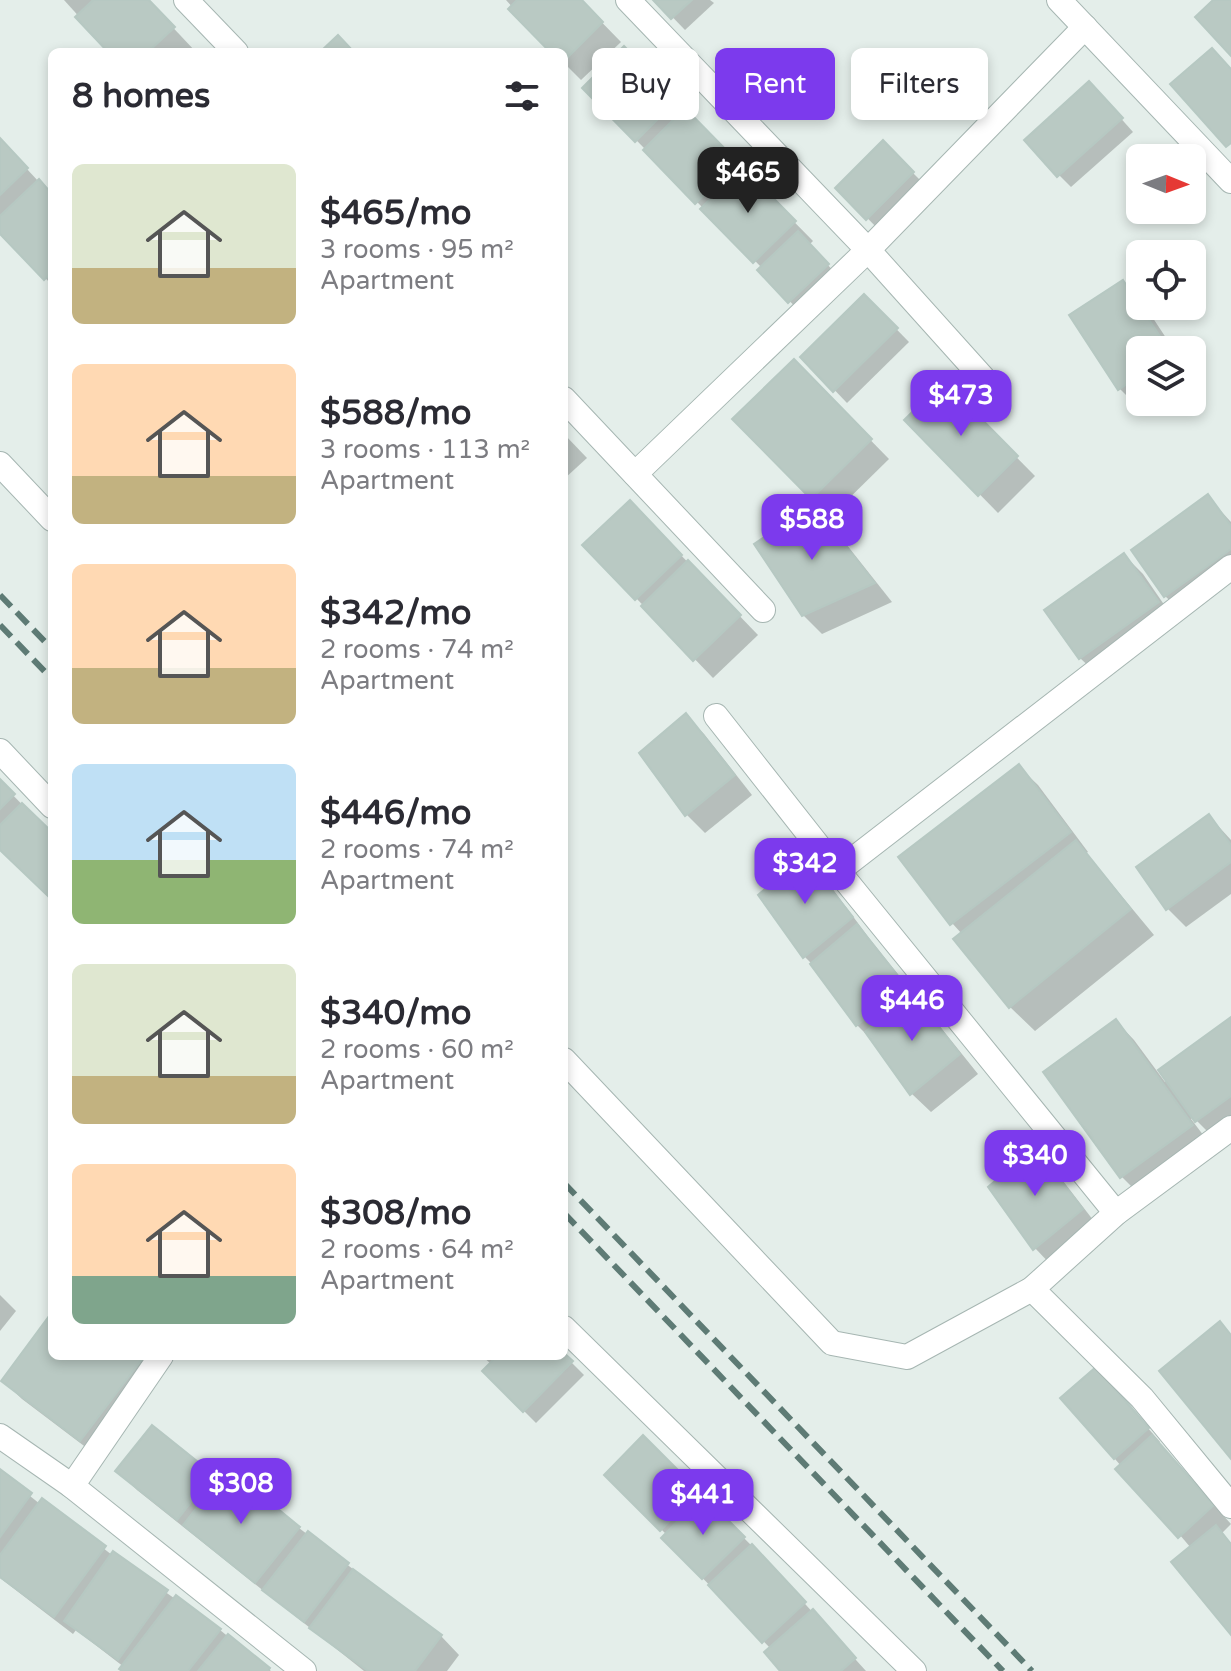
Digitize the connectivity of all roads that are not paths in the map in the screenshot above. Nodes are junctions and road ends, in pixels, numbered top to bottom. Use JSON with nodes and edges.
{"nodes":[{"id":1,"x":186,"y":0,"type":"edge"},
{"id":2,"x":628,"y":0,"type":"edge"},
{"id":3,"x":1059,"y":0,"type":"edge"},
{"id":4,"x":1085,"y":27,"type":"junction"},
{"id":5,"x":232,"y":48,"type":"edge"},
{"id":6,"x":1231,"y":181,"type":"edge"},
{"id":7,"x":868,"y":250,"type":"junction"},
{"id":8,"x":983,"y":378,"type":"dead end"},
{"id":9,"x":568,"y":403,"type":"edge"},
{"id":10,"x":0,"y":464,"type":"edge"},
{"id":11,"x":635,"y":474,"type":"junction"},
{"id":12,"x":48,"y":515,"type":"edge"},
{"id":13,"x":1231,"y":567,"type":"edge"},
{"id":14,"x":763,"y":610,"type":"dead end"},
{"id":15,"x":716,"y":716,"type":"dead end"},
{"id":16,"x":0,"y":751,"type":"edge"},
{"id":17,"x":48,"y":802,"type":"edge"},
{"id":18,"x":838,"y":871,"type":"junction"},
{"id":19,"x":568,"y":1064,"type":"edge"},
{"id":20,"x":1231,"y":1128,"type":"edge"},
{"id":21,"x":1116,"y":1213,"type":"junction"},
{"id":22,"x":1032,"y":1289,"type":"junction"},
{"id":23,"x":568,"y":1332,"type":"edge"},
{"id":24,"x":158,"y":1360,"type":"edge"},
{"id":25,"x":0,"y":1436,"type":"edge"},
{"id":26,"x":72,"y":1486,"type":"junction"},
{"id":27,"x":1231,"y":1506,"type":"edge"},
{"id":28,"x":304,"y":1671,"type":"edge"},
{"id":29,"x":914,"y":1671,"type":"edge"}],
"edges":[{"from":1,"to":5,"type":"street"},
{"from":2,"to":7,"type":"street"},
{"from":3,"to":4,"type":"street"},
{"from":4,"to":6,"type":"street"},
{"from":4,"to":7,"type":"street"},
{"from":7,"to":8,"type":"street"},
{"from":7,"to":11,"type":"street"},
{"from":9,"to":11,"type":"street"},
{"from":10,"to":12,"type":"street"},
{"from":11,"to":14,"type":"street"},
{"from":13,"to":18,"type":"street"},
{"from":15,"to":18,"type":"street"},
{"from":16,"to":17,"type":"street"},
{"from":18,"to":21,"type":"street"},
{"from":19,"to":22,"type":"street"},
{"from":20,"to":21,"type":"street"},
{"from":21,"to":22,"type":"street"},
{"from":22,"to":27,"type":"street"},
{"from":23,"to":29,"type":"street"},
{"from":24,"to":26,"type":"street"},
{"from":25,"to":26,"type":"street"},
{"from":26,"to":28,"type":"street"}]}
